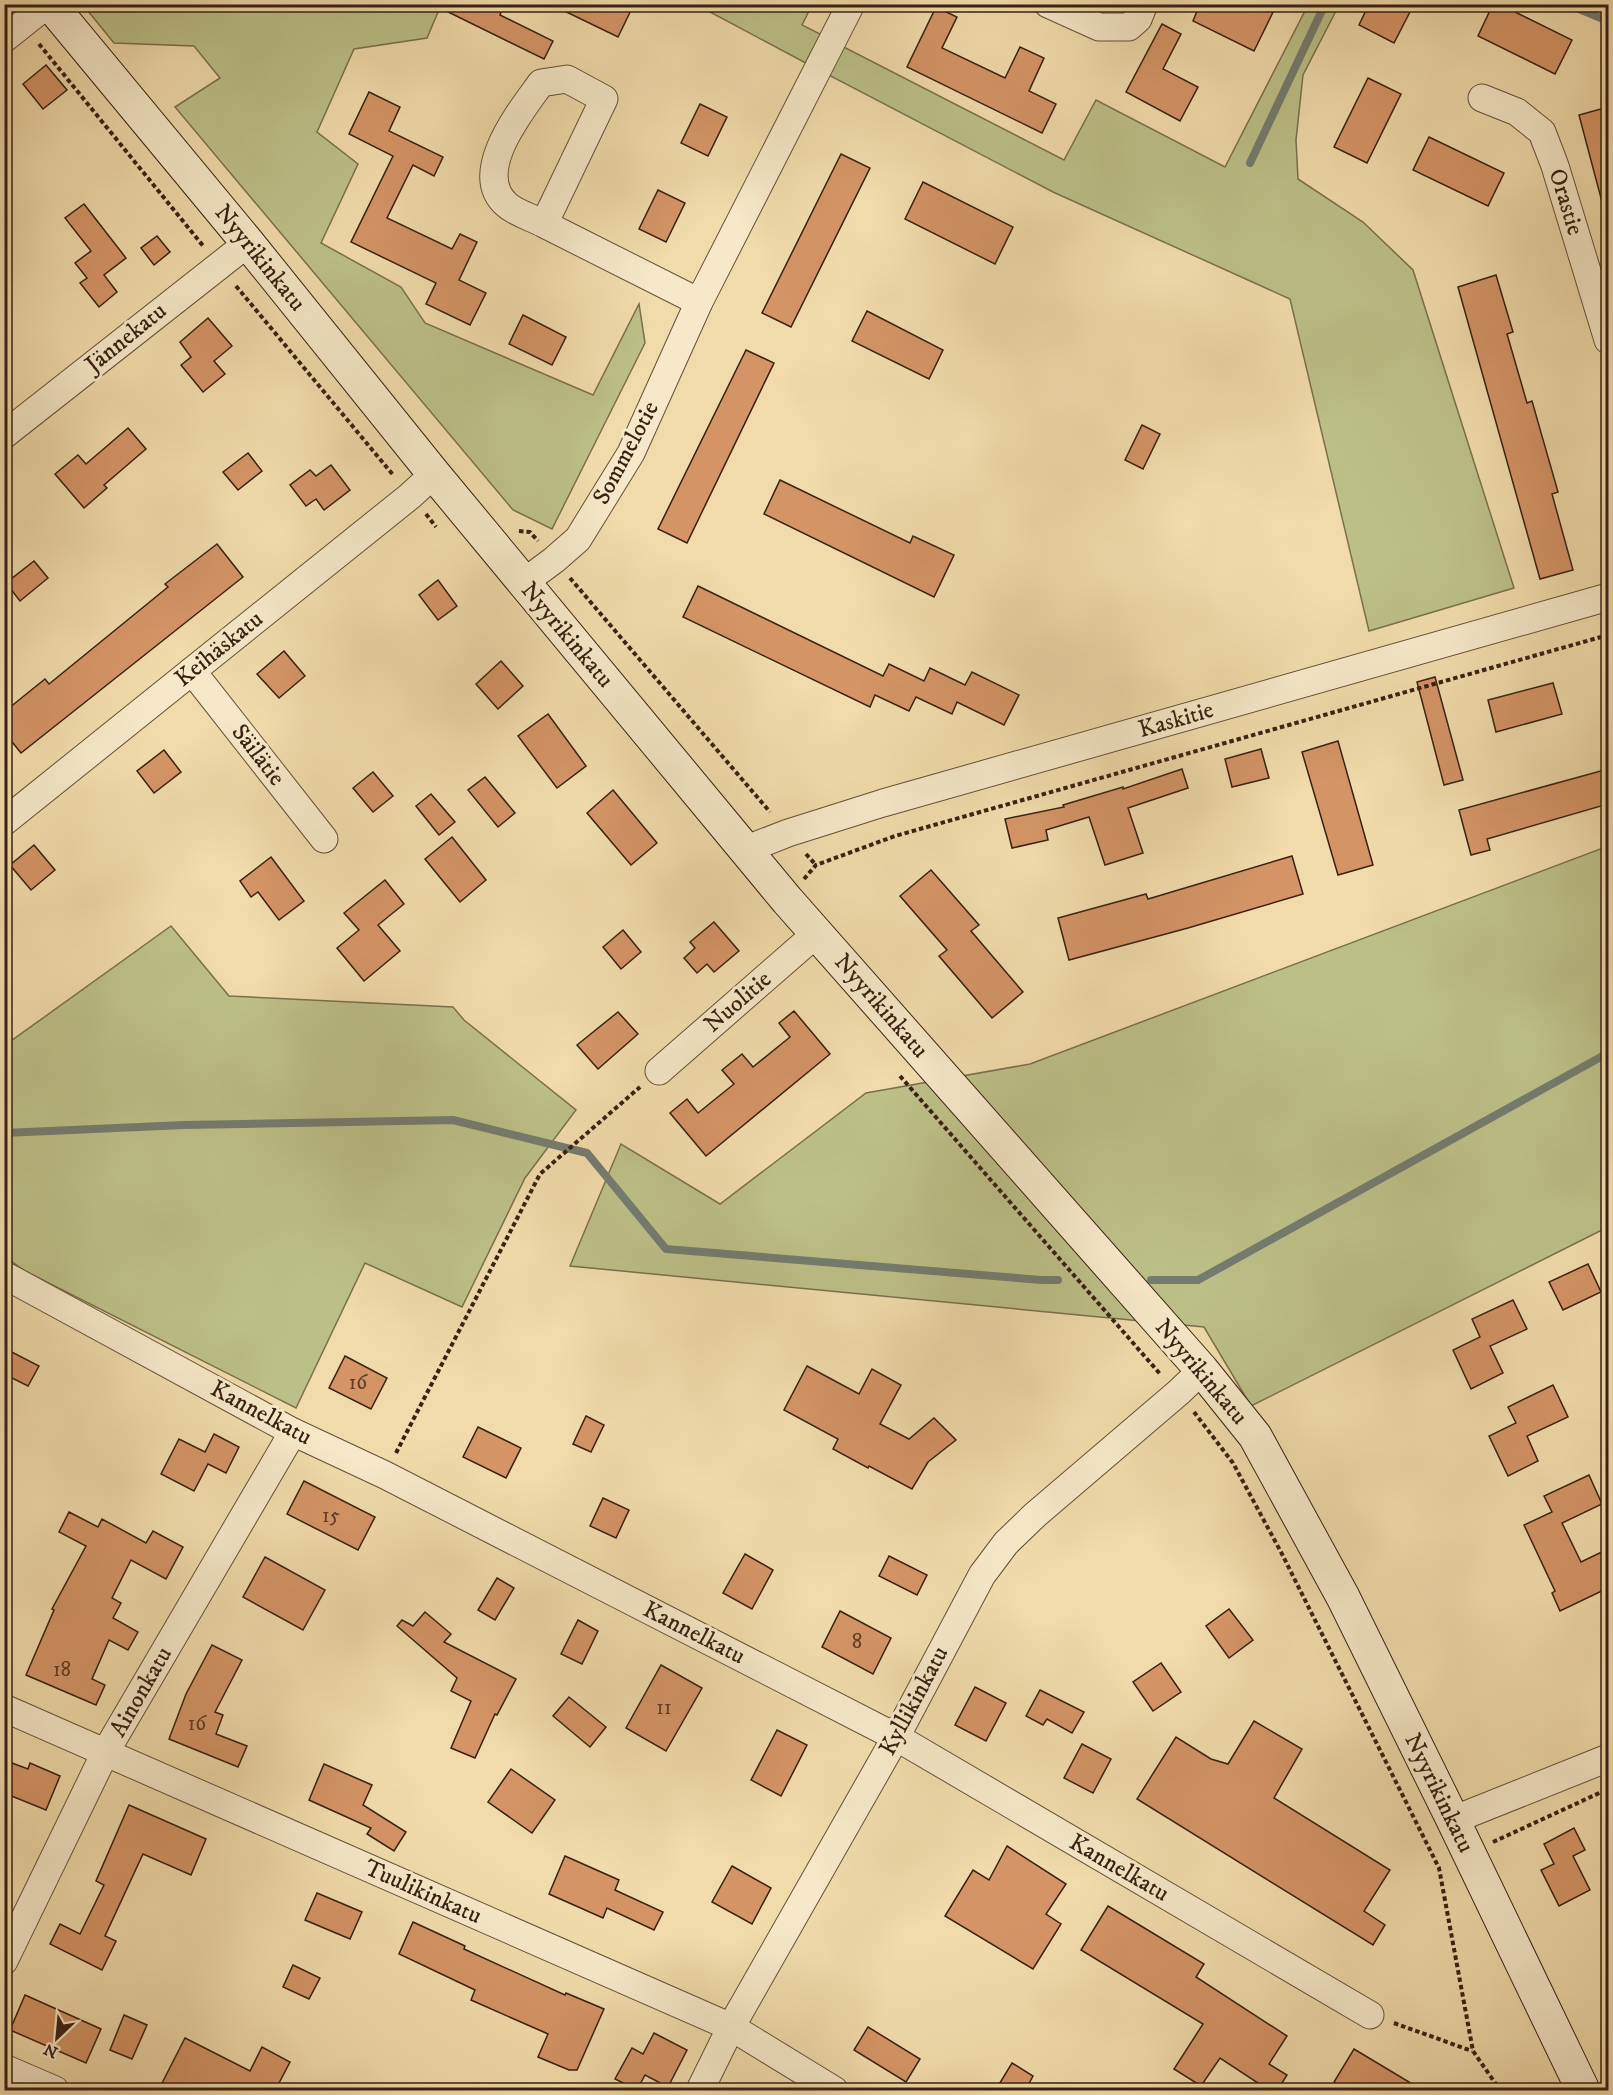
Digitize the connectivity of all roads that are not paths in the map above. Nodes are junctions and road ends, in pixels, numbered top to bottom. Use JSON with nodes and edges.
{"nodes":[{"id":1,"x":49,"y":4,"type":"edge"},
{"id":2,"x":851,"y":4,"type":"edge"},
{"id":3,"x":1048,"y":4,"type":"edge"},
{"id":4,"x":1144,"y":4,"type":"edge"},
{"id":5,"x":14,"y":32,"type":"edge"},
{"id":6,"x":1482,"y":98,"type":"dead end"},
{"id":7,"x":544,"y":224,"type":"junction"},
{"id":8,"x":248,"y":243,"type":"junction"},
{"id":9,"x":699,"y":302,"type":"junction"},
{"id":10,"x":1608,"y":340,"type":"edge"},
{"id":11,"x":4,"y":435,"type":"edge"},
{"id":12,"x":434,"y":474,"type":"junction"},
{"id":13,"x":524,"y":583,"type":"junction"},
{"id":14,"x":1608,"y":597,"type":"edge"},
{"id":15,"x":192,"y":671,"type":"junction"},
{"id":16,"x":4,"y":822,"type":"edge"},
{"id":17,"x":324,"y":839,"type":"dead end"},
{"id":18,"x":747,"y":849,"type":"junction"},
{"id":19,"x":817,"y":933,"type":"junction"},
{"id":20,"x":659,"y":1071,"type":"road end"},
{"id":21,"x":4,"y":1275,"type":"edge"},
{"id":22,"x":1202,"y":1370,"type":"junction"},
{"id":23,"x":293,"y":1432,"type":"junction"},
{"id":24,"x":4,"y":1708,"type":"edge"},
{"id":25,"x":896,"y":1737,"type":"junction"},
{"id":26,"x":105,"y":1753,"type":"junction"},
{"id":27,"x":1606,"y":1765,"type":"edge"},
{"id":28,"x":1453,"y":1820,"type":"junction"},
{"id":29,"x":4,"y":1961,"type":"edge"},
{"id":30,"x":1370,"y":2015,"type":"road end"},
{"id":31,"x":732,"y":2027,"type":"junction"},
{"id":32,"x":4,"y":2068,"type":"edge"},
{"id":33,"x":55,"y":2091,"type":"edge"},
{"id":34,"x":700,"y":2091,"type":"edge"},
{"id":35,"x":834,"y":2091,"type":"edge"},
{"id":36,"x":1583,"y":2091,"type":"edge"}],
"edges":[{"from":1,"to":5,"type":"street"},
{"from":1,"to":8,"type":"street","name":"Nyyrikinkatu"},
{"from":2,"to":9,"type":"street","name":"Sommelotie"},
{"from":3,"to":4,"type":"street"},
{"from":6,"to":10,"type":"street","name":"Orastie"},
{"from":7,"to":7,"type":"street"},
{"from":7,"to":9,"type":"street"},
{"from":8,"to":11,"type":"street","name":"Jännekatu"},
{"from":8,"to":12,"type":"street","name":"Nyyrikinkatu"},
{"from":9,"to":13,"type":"street","name":"Sommelotie"},
{"from":12,"to":13,"type":"street","name":"Nyyrikinkatu"},
{"from":12,"to":15,"type":"street","name":"Keihäskatu"},
{"from":13,"to":18,"type":"street","name":"Nyyrikinkatu"},
{"from":14,"to":18,"type":"street","name":"Kaskitie"},
{"from":15,"to":16,"type":"street","name":"Keihäskatu"},
{"from":15,"to":17,"type":"street","name":"Säilätie"},
{"from":18,"to":19,"type":"street","name":"Nyyrikinkatu"},
{"from":19,"to":20,"type":"street","name":"Nuolitie"},
{"from":19,"to":22,"type":"street","name":"Nyyrikinkatu"},
{"from":21,"to":23,"type":"street","name":"Kannelkatu"},
{"from":22,"to":25,"type":"street","name":"Kyllikinkatu"},
{"from":22,"to":28,"type":"street","name":"Nyyrikinkatu"},
{"from":23,"to":25,"type":"street","name":"Kannelkatu"},
{"from":23,"to":26,"type":"street","name":"Ainonkatu"},
{"from":24,"to":26,"type":"street","name":"Tuulikinkatu"},
{"from":25,"to":30,"type":"street","name":"Kannelkatu"},
{"from":25,"to":31,"type":"street","name":"Kyllikinkatu"},
{"from":26,"to":29,"type":"street","name":"Ainonkatu"},
{"from":26,"to":31,"type":"street","name":"Tuulikinkatu"},
{"from":27,"to":28,"type":"street"},
{"from":28,"to":36,"type":"street","name":"Nyyrikinkatu"},
{"from":31,"to":34,"type":"street","name":"Kyllikinkatu"},
{"from":31,"to":35,"type":"street","name":"Tuulikinkatu"},
{"from":32,"to":33,"type":"street"}]}
